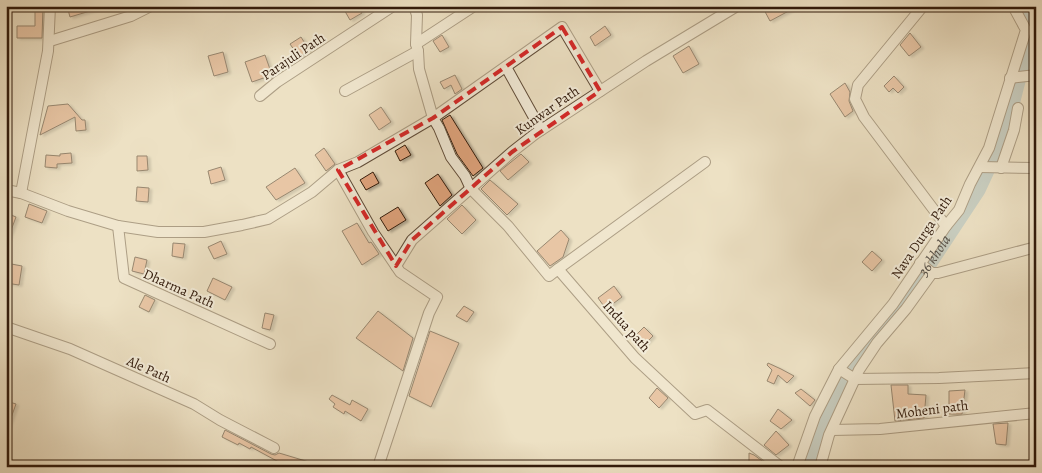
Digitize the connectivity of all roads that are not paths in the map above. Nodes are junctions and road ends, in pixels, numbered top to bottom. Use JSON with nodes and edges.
{"nodes":[{"id":1,"x":50,"y":6,"type":"edge"},
{"id":2,"x":151,"y":6,"type":"edge"},
{"id":3,"x":393,"y":6,"type":"edge"},
{"id":4,"x":414,"y":6,"type":"edge"},
{"id":5,"x":474,"y":6,"type":"edge"},
{"id":6,"x":737,"y":6,"type":"edge"},
{"id":7,"x":922,"y":6,"type":"edge"},
{"id":8,"x":1013,"y":6,"type":"edge"},
{"id":9,"x":50,"y":41,"type":"junction"},
{"id":10,"x":417,"y":47,"type":"junction"},
{"id":11,"x":506,"y":67,"type":"junction"},
{"id":12,"x":1036,"y":75,"type":"edge"},
{"id":13,"x":1010,"y":78,"type":"junction"},
{"id":14,"x":344,"y":91,"type":"dead end"},
{"id":15,"x":600,"y":91,"type":"junction"},
{"id":16,"x":260,"y":96,"type":"dead end"},
{"id":17,"x":1018,"y":108,"type":"dead end"},
{"id":18,"x":433,"y":118,"type":"junction"},
{"id":19,"x":541,"y":130,"type":"junction"},
{"id":20,"x":705,"y":162,"type":"dead end"},
{"id":21,"x":980,"y":167,"type":"junction"},
{"id":22,"x":1000,"y":168,"type":"junction"},
{"id":23,"x":1036,"y":168,"type":"edge"},
{"id":24,"x":338,"y":170,"type":"junction"},
{"id":25,"x":471,"y":189,"type":"junction"},
{"id":26,"x":6,"y":190,"type":"edge"},
{"id":27,"x":21,"y":193,"type":"junction"},
{"id":28,"x":118,"y":226,"type":"junction"},
{"id":29,"x":946,"y":226,"type":"junction"},
{"id":30,"x":1036,"y":247,"type":"edge"},
{"id":31,"x":920,"y":263,"type":"junction"},
{"id":32,"x":396,"y":266,"type":"junction"},
{"id":33,"x":558,"y":269,"type":"junction"},
{"id":34,"x":932,"y":273,"type":"junction"},
{"id":35,"x":6,"y":327,"type":"edge"},
{"id":36,"x":270,"y":344,"type":"dead end"},
{"id":37,"x":839,"y":369,"type":"junction"},
{"id":38,"x":1036,"y":373,"type":"edge"},
{"id":39,"x":855,"y":378,"type":"junction"},
{"id":40,"x":1036,"y":413,"type":"edge"},
{"id":41,"x":832,"y":430,"type":"junction"},
{"id":42,"x":274,"y":448,"type":"dead end"},
{"id":43,"x":378,"y":467,"type":"edge"},
{"id":44,"x":781,"y":467,"type":"edge"},
{"id":45,"x":797,"y":467,"type":"edge"},
{"id":46,"x":820,"y":467,"type":"edge"}],
"edges":[{"from":1,"to":9,"type":"street"},
{"from":2,"to":9,"type":"street"},
{"from":3,"to":16,"type":"street","name":"Parajuli Path"},
{"from":4,"to":10,"type":"street"},
{"from":5,"to":10,"type":"street"},
{"from":6,"to":15,"type":"street","name":"Kunwar Path"},
{"from":7,"to":29,"type":"street"},
{"from":8,"to":13,"type":"street","name":"Nava Durga Path"},
{"from":9,"to":27,"type":"street"},
{"from":10,"to":14,"type":"street"},
{"from":10,"to":18,"type":"street"},
{"from":11,"to":15,"type":"street"},
{"from":11,"to":18,"type":"street"},
{"from":11,"to":19,"type":"street"},
{"from":12,"to":13,"type":"street"},
{"from":13,"to":21,"type":"street","name":"Nava Durga Path"},
{"from":15,"to":19,"type":"street","name":"Kunwar Path"},
{"from":17,"to":22,"type":"street"},
{"from":18,"to":24,"type":"street"},
{"from":18,"to":25,"type":"street"},
{"from":19,"to":25,"type":"street","name":"Kunwar Path"},
{"from":20,"to":33,"type":"street"},
{"from":21,"to":22,"type":"street"},
{"from":21,"to":29,"type":"street","name":"Nava Durga Path"},
{"from":22,"to":23,"type":"street"},
{"from":24,"to":28,"type":"street"},
{"from":24,"to":32,"type":"street"},
{"from":25,"to":32,"type":"street","name":"Kunwar Path"},
{"from":25,"to":33,"type":"street"},
{"from":26,"to":27,"type":"street"},
{"from":27,"to":28,"type":"street"},
{"from":28,"to":36,"type":"street","name":"Dharma Path"},
{"from":29,"to":31,"type":"street","name":"Nava Durga Path"},
{"from":30,"to":34,"type":"street"},
{"from":31,"to":34,"type":"street"},
{"from":31,"to":37,"type":"street","name":"Nava Durga Path"},
{"from":32,"to":43,"type":"street"},
{"from":33,"to":44,"type":"street","name":"Indua path"},
{"from":34,"to":39,"type":"street"},
{"from":35,"to":42,"type":"street","name":"Ale Path"},
{"from":37,"to":39,"type":"street"},
{"from":37,"to":45,"type":"street","name":"Nava Durga Path"},
{"from":38,"to":39,"type":"street"},
{"from":39,"to":41,"type":"street"},
{"from":40,"to":41,"type":"street","name":"Moheni path"},
{"from":41,"to":46,"type":"street"}]}
